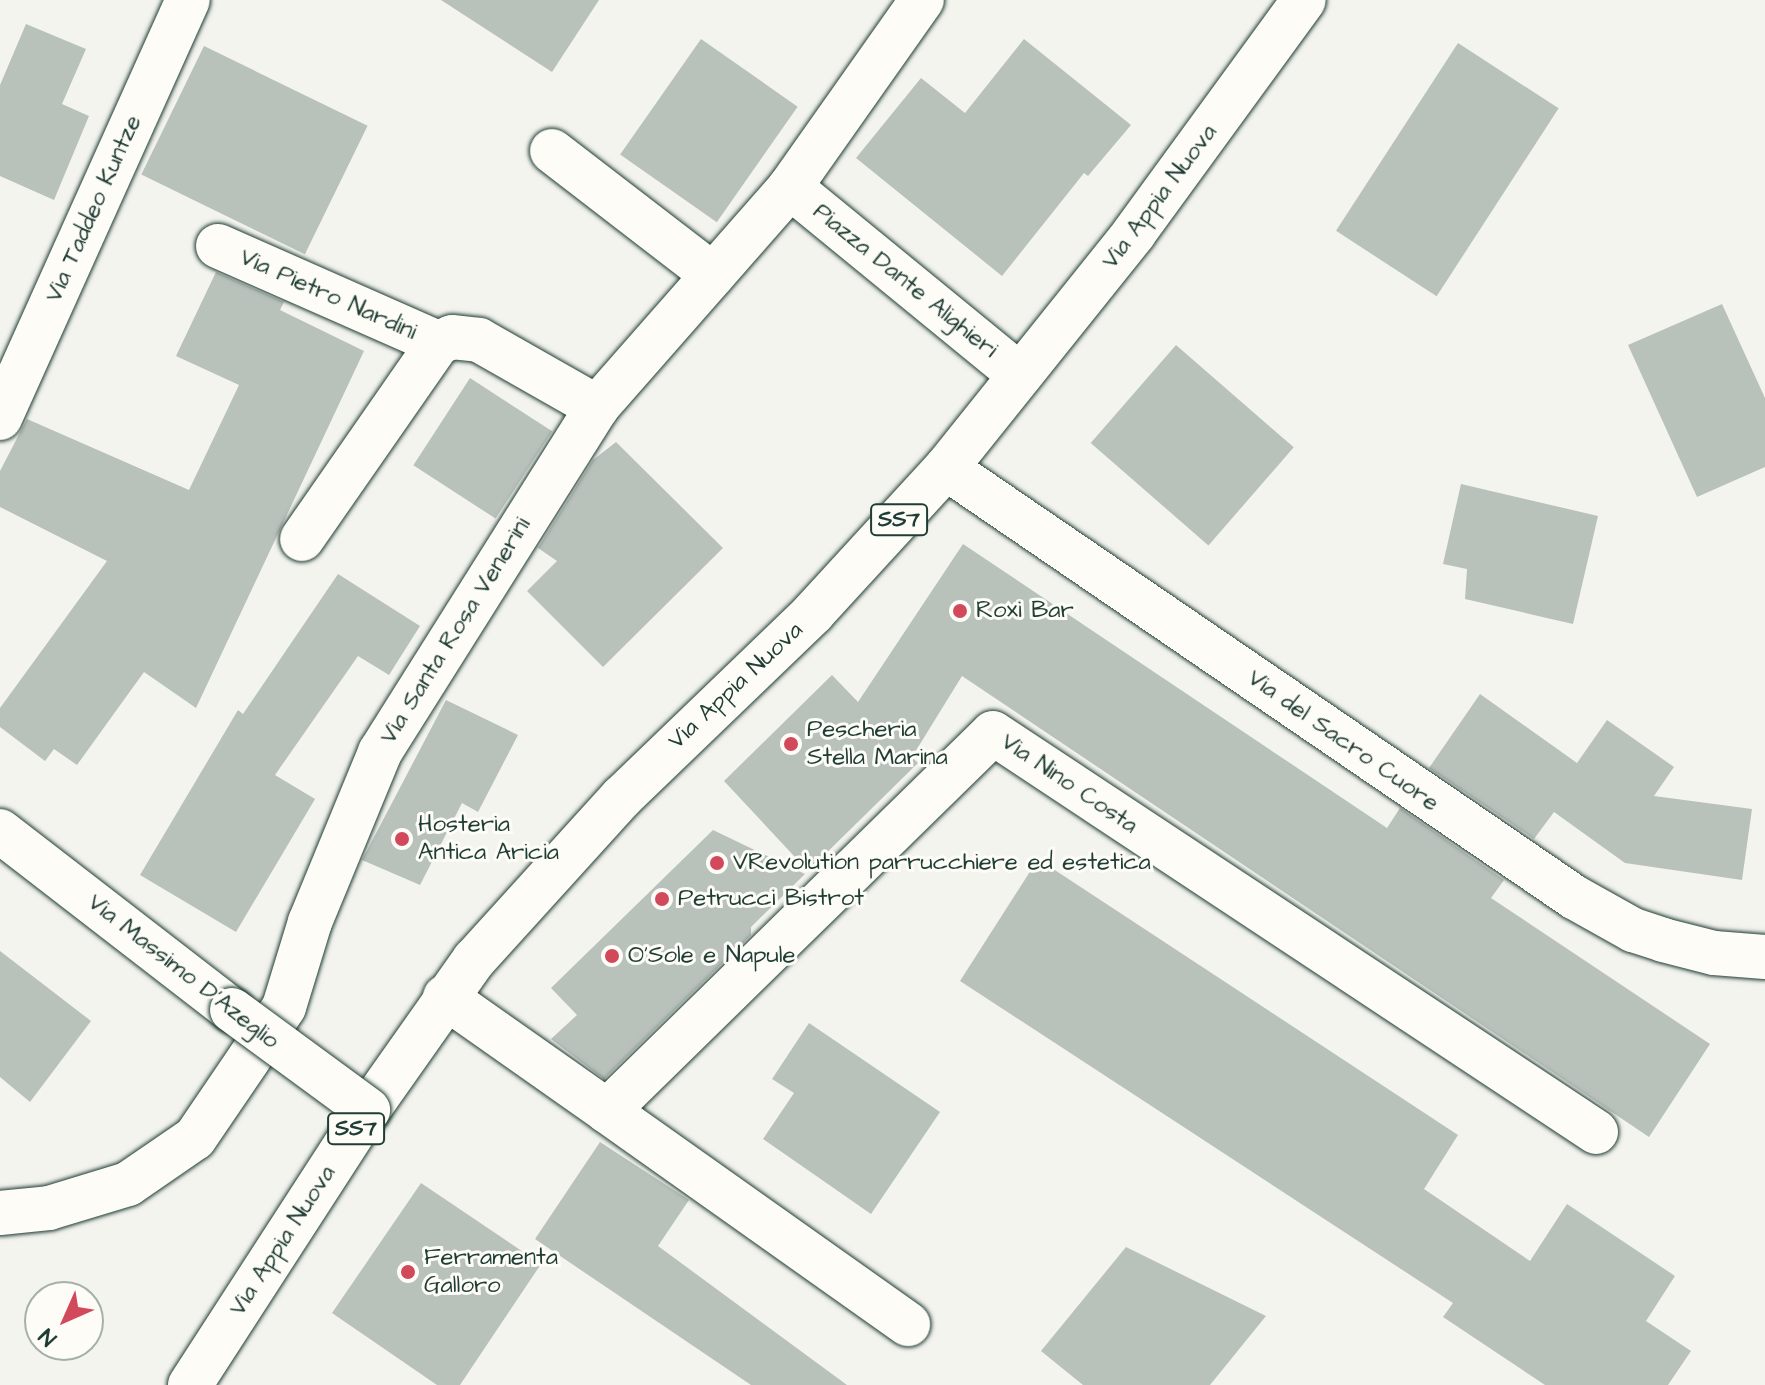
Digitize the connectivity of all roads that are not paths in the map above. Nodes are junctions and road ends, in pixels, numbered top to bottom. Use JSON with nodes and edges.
{"nodes":[{"id":1,"x":188,"y":0,"type":"edge"},
{"id":2,"x":922,"y":0,"type":"edge"},
{"id":3,"x":1304,"y":0,"type":"edge"},
{"id":4,"x":552,"y":151,"type":"dead end"},
{"id":5,"x":790,"y":187,"type":"junction"},
{"id":6,"x":218,"y":246,"type":"dead end"},
{"id":7,"x":713,"y":275,"type":"junction"},
{"id":8,"x":438,"y":343,"type":"junction"},
{"id":9,"x":1020,"y":375,"type":"junction"},
{"id":10,"x":597,"y":407,"type":"junction"},
{"id":11,"x":0,"y":418,"type":"edge"},
{"id":12,"x":946,"y":468,"type":"junction"},
{"id":13,"x":302,"y":539,"type":"dead end"},
{"id":14,"x":0,"y":831,"type":"edge"},
{"id":15,"x":1765,"y":957,"type":"edge"},
{"id":16,"x":445,"y":997,"type":"junction"},
{"id":17,"x":368,"y":1110,"type":"junction"},
{"id":18,"x":607,"y":1111,"type":"junction"},
{"id":19,"x":1596,"y":1132,"type":"dead end"},
{"id":20,"x":0,"y":1213,"type":"edge"},
{"id":21,"x":908,"y":1324,"type":"dead end"},
{"id":22,"x":190,"y":1385,"type":"edge"}],
"edges":[{"from":1,"to":11,"type":"street","name":"Via Taddeo Kuntze"},
{"from":2,"to":5,"type":"street","name":"Via Santa Rosa Venerini"},
{"from":3,"to":9,"type":"street","name":"Via Appia Nuova","number":"SS7"},
{"from":4,"to":7,"type":"street"},
{"from":5,"to":7,"type":"street","name":"Via Santa Rosa Venerini"},
{"from":5,"to":9,"type":"street","name":"Piazza Dante Alighieri"},
{"from":6,"to":8,"type":"street","name":"Via Pietro Nardini"},
{"from":7,"to":10,"type":"street","name":"Via Santa Rosa Venerini"},
{"from":8,"to":10,"type":"street","name":"Via Pietro Nardini"},
{"from":8,"to":13,"type":"street","name":"Via Pietro Nardini"},
{"from":9,"to":12,"type":"street","name":"Via Appia Nuova","number":"SS7"},
{"from":10,"to":20,"type":"street","name":"Via Santa Rosa Venerini"},
{"from":12,"to":15,"type":"street","name":"Via del Sacro Cuore"},
{"from":12,"to":16,"type":"street","name":"Via Appia Nuova","number":"SS7"},
{"from":14,"to":17,"type":"street","name":"Via Massimo D'Azeglio","bridge":true},
{"from":16,"to":17,"type":"street","name":"Via Appia Nuova","number":"SS7"},
{"from":16,"to":18,"type":"street"},
{"from":17,"to":22,"type":"street","name":"Via Appia Nuova","number":"SS7"},
{"from":18,"to":19,"type":"street","name":"Via Nino Costa"},
{"from":18,"to":21,"type":"street"}]}
